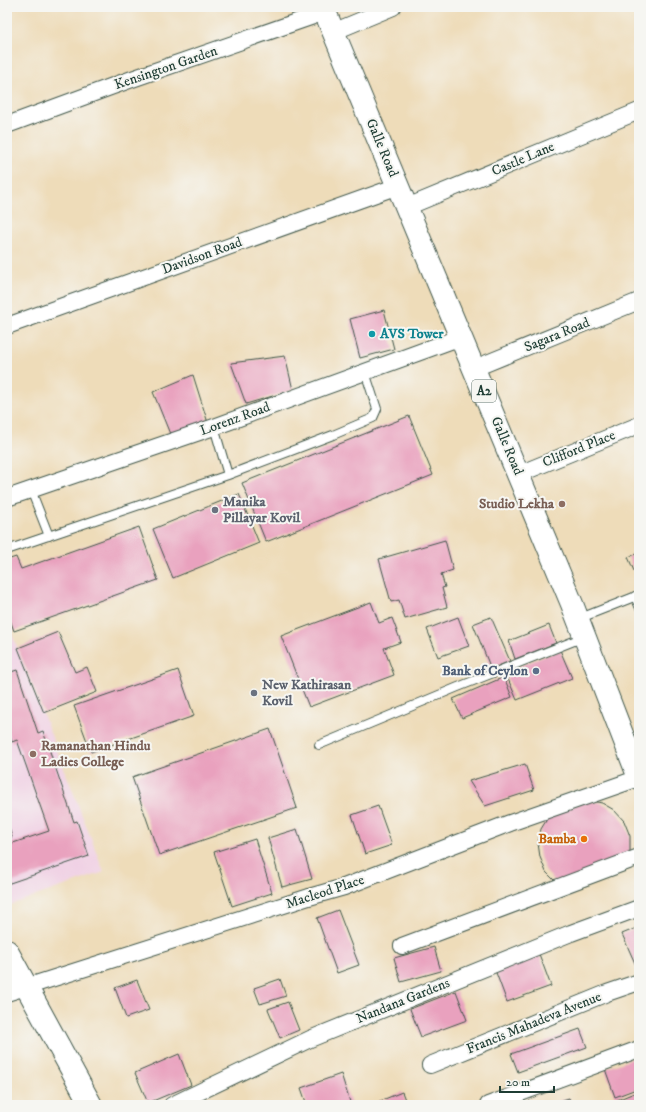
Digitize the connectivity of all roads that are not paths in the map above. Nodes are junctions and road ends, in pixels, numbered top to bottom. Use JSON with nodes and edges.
{"nodes":[{"id":1,"x":393,"y":7,"type":"edge"},
{"id":2,"x":327,"y":17,"type":"edge"},
{"id":3,"x":639,"y":111,"type":"edge"},
{"id":4,"x":7,"y":124,"type":"edge"},
{"id":5,"x":398,"y":186,"type":"junction"},
{"id":6,"x":407,"y":207,"type":"junction"},
{"id":7,"x":639,"y":301,"type":"edge"},
{"id":8,"x":7,"y":326,"type":"edge"},
{"id":9,"x":461,"y":337,"type":"junction"},
{"id":10,"x":474,"y":368,"type":"junction"},
{"id":11,"x":365,"y":372,"type":"junction"},
{"id":12,"x":639,"y":425,"type":"edge"},
{"id":13,"x":214,"y":427,"type":"junction"},
{"id":14,"x":228,"y":474,"type":"junction"},
{"id":15,"x":519,"y":474,"type":"junction"},
{"id":16,"x":31,"y":490,"type":"junction"},
{"id":17,"x":7,"y":498,"type":"edge"},
{"id":18,"x":49,"y":536,"type":"junction"},
{"id":19,"x":7,"y":550,"type":"edge"},
{"id":20,"x":637,"y":596,"type":"edge"},
{"id":21,"x":639,"y":606,"type":"edge"},
{"id":22,"x":581,"y":628,"type":"junction"},
{"id":23,"x":319,"y":745,"type":"dead end"},
{"id":24,"x":639,"y":778,"type":"edge"},
{"id":25,"x":639,"y":857,"type":"edge"},
{"id":26,"x":639,"y":908,"type":"edge"},
{"id":27,"x":402,"y":946,"type":"dead end"},
{"id":28,"x":7,"y":951,"type":"edge"},
{"id":29,"x":639,"y":982,"type":"edge"},
{"id":30,"x":17,"y":990,"type":"edge"},
{"id":31,"x":639,"y":1049,"type":"edge"},
{"id":32,"x":430,"y":1065,"type":"dead end"},
{"id":33,"x":90,"y":1105,"type":"edge"},
{"id":34,"x":172,"y":1105,"type":"edge"},
{"id":35,"x":488,"y":1105,"type":"edge"}],
"edges":[{"from":1,"to":2,"type":"street","name":"Kensington Garden"},
{"from":2,"to":4,"type":"street","name":"Kensington Garden"},
{"from":2,"to":5,"type":"highway","name":"Galle Road","number":"A2"},
{"from":3,"to":6,"type":"street","name":"Castle Lane"},
{"from":5,"to":6,"type":"highway","name":"Galle Road","number":"A2"},
{"from":5,"to":8,"type":"street","name":"Davidson Road"},
{"from":6,"to":9,"type":"highway","name":"Galle Road","number":"A2"},
{"from":7,"to":10,"type":"street","name":"Sagara Road"},
{"from":9,"to":10,"type":"highway","name":"Galle Road","number":"A2"},
{"from":9,"to":11,"type":"street","name":"Lorenz Road"},
{"from":10,"to":15,"type":"highway","name":"Galle Road","number":"A2"},
{"from":11,"to":13,"type":"street","name":"Lorenz Road"},
{"from":11,"to":14,"type":"lane"},
{"from":12,"to":15,"type":"street","name":"Clifford Place"},
{"from":13,"to":14,"type":"lane"},
{"from":13,"to":16,"type":"street","name":"Lorenz Road"},
{"from":14,"to":18,"type":"lane"},
{"from":15,"to":22,"type":"highway","name":"Galle Road","number":"A2"},
{"from":16,"to":17,"type":"street","name":"Lorenz Road"},
{"from":16,"to":18,"type":"lane"},
{"from":18,"to":19,"type":"lane"},
{"from":20,"to":21,"type":"lane"},
{"from":20,"to":22,"type":"lane"},
{"from":22,"to":23,"type":"lane"},
{"from":22,"to":24,"type":"highway","name":"Galle Road","number":"A2"},
{"from":24,"to":30,"type":"street","name":"Macleod Place"},
{"from":25,"to":27,"type":"street"},
{"from":26,"to":34,"type":"street","name":"Nandana Gardens"},
{"from":28,"to":30,"type":"highway"},
{"from":29,"to":32,"type":"street","name":"Francis Mahadeva Avenue"},
{"from":30,"to":33,"type":"highway"},
{"from":31,"to":35,"type":"street"}]}
